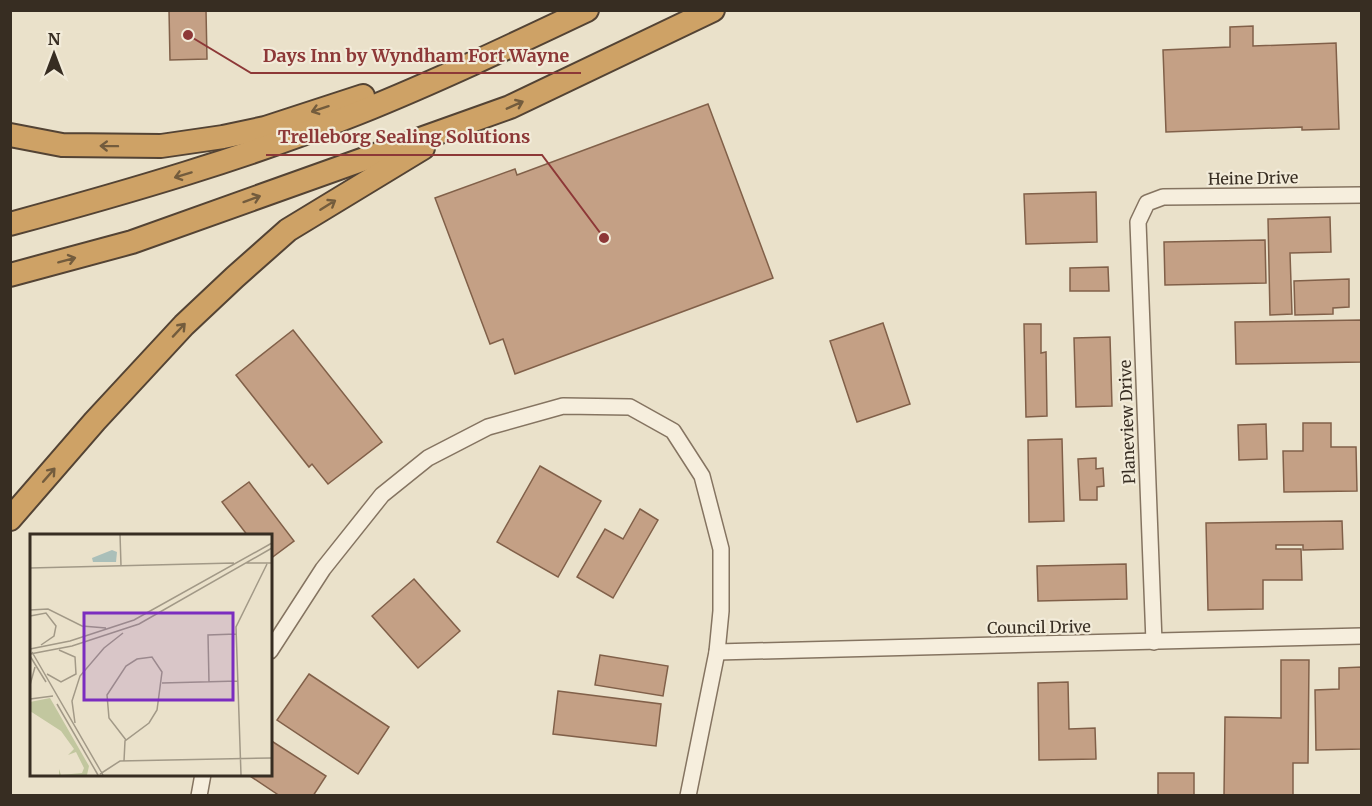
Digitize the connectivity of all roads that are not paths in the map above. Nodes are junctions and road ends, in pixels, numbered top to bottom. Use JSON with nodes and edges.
{"nodes":[{"id":1,"x":587,"y":10,"type":"edge"},
{"id":2,"x":713,"y":10,"type":"edge"},
{"id":3,"x":457,"y":70,"type":"junction"},
{"id":4,"x":469,"y":122,"type":"junction"},
{"id":5,"x":10,"y":135,"type":"edge"},
{"id":6,"x":1362,"y":195,"type":"edge"},
{"id":7,"x":1147,"y":203,"type":"joint"},
{"id":8,"x":10,"y":224,"type":"edge"},
{"id":9,"x":10,"y":275,"type":"edge"},
{"id":10,"x":10,"y":519,"type":"edge"},
{"id":11,"x":1362,"y":636,"type":"edge"},
{"id":12,"x":1154,"y":642,"type":"junction"},
{"id":13,"x":272,"y":648,"type":"edge"},
{"id":14,"x":717,"y":652,"type":"junction"},
{"id":15,"x":203,"y":776,"type":"edge"},
{"id":16,"x":199,"y":795,"type":"edge"},
{"id":17,"x":688,"y":795,"type":"edge"}],
"edges":[{"from":1,"to":3,"type":"highway"},
{"from":4,"to":2,"type":"highway","one_way":true},
{"from":3,"to":5,"type":"highway","one_way":true},
{"from":3,"to":8,"type":"highway","one_way":true},
{"from":9,"to":4,"type":"highway","one_way":true},
{"from":10,"to":4,"type":"highway","one_way":true},
{"from":6,"to":7,"type":"street","name":"Heine Drive"},
{"from":7,"to":12,"type":"street","name":"Planeview Drive"},
{"from":11,"to":12,"type":"street","name":"Council Drive"},
{"from":12,"to":14,"type":"street","name":"Council Drive"},
{"from":13,"to":14,"type":"street"},
{"from":14,"to":17,"type":"street"},
{"from":15,"to":16,"type":"street"}]}
